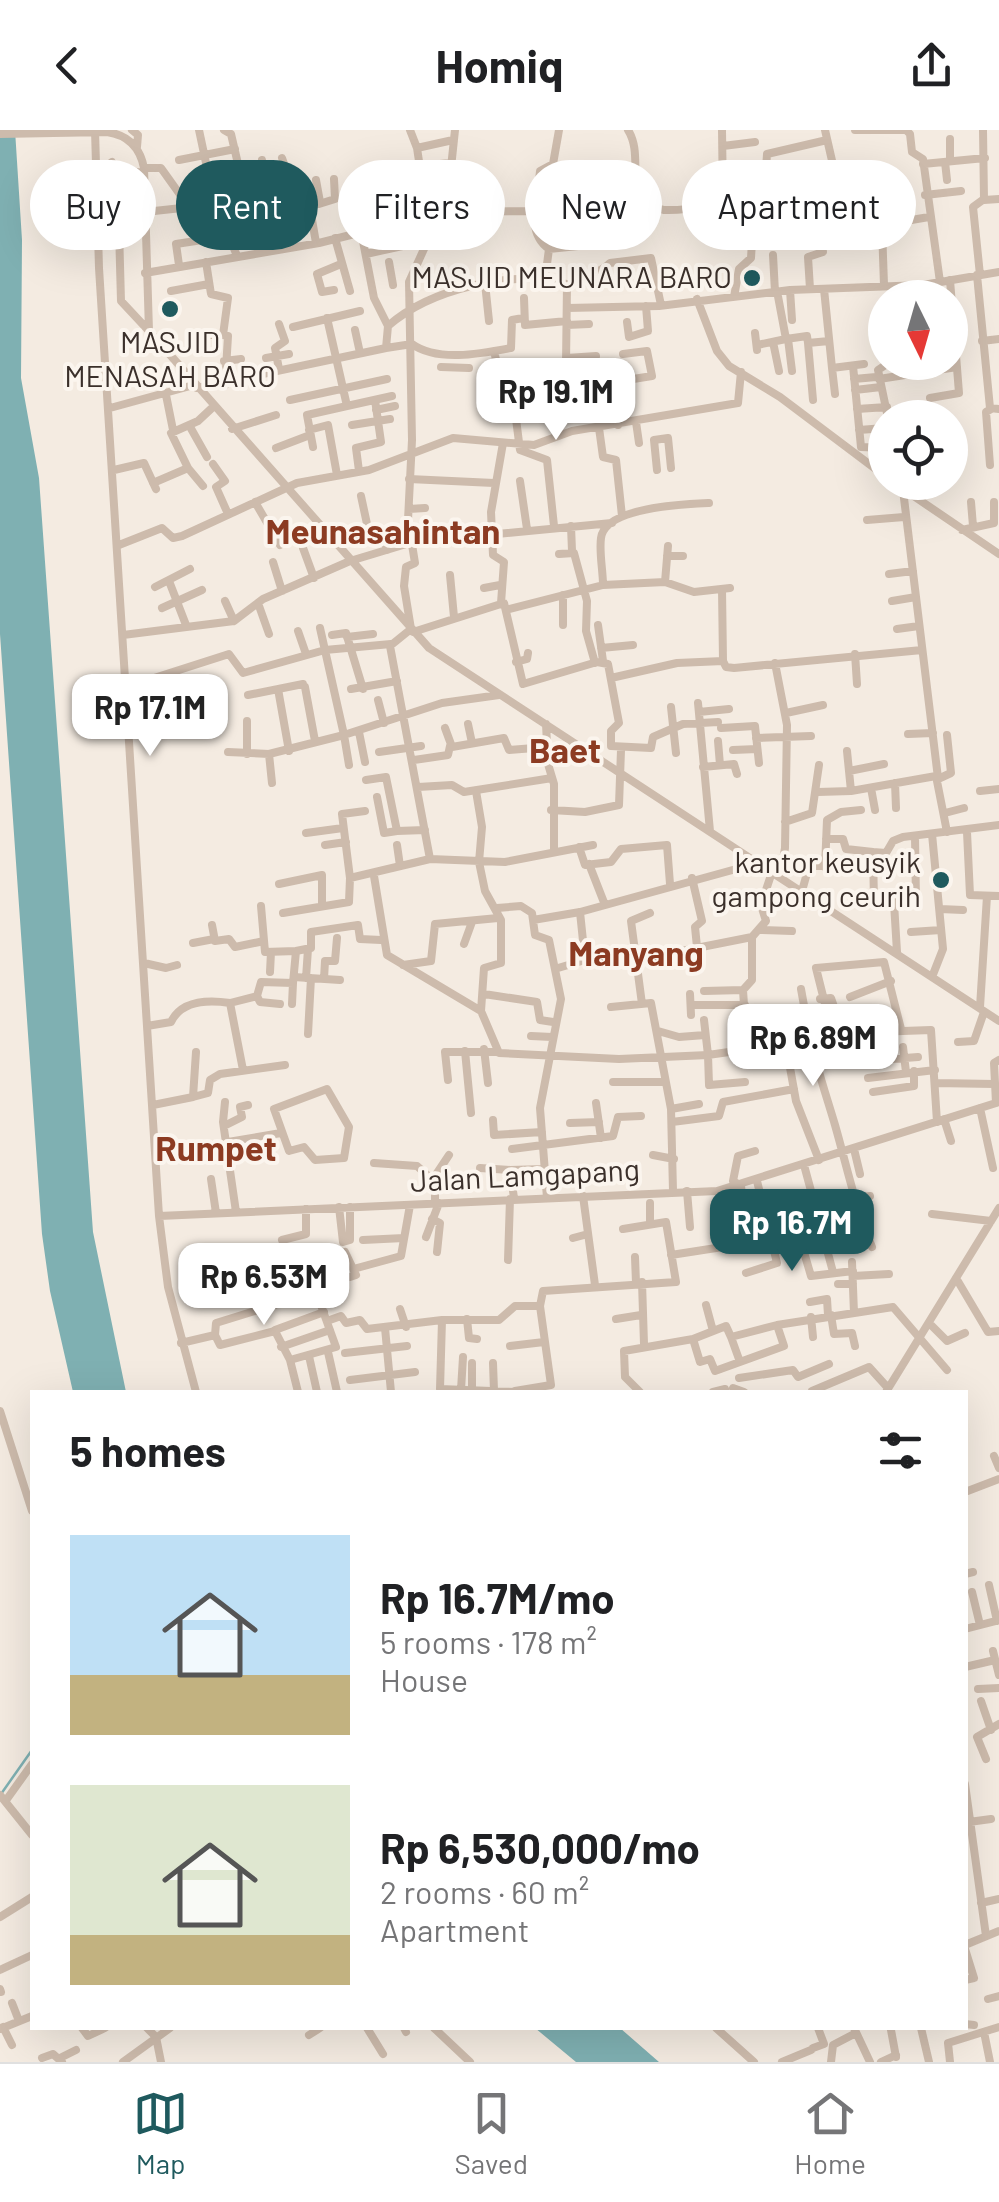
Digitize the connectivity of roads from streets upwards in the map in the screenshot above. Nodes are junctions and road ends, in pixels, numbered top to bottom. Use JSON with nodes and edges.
{"nodes":[{"id":1,"x":132,"y":130,"type":"edge"},
{"id":2,"x":199,"y":130,"type":"edge"},
{"id":3,"x":224,"y":130,"type":"edge"},
{"id":4,"x":410,"y":130,"type":"edge"},
{"id":5,"x":559,"y":130,"type":"edge"},
{"id":6,"x":628,"y":130,"type":"edge"},
{"id":7,"x":722,"y":130,"type":"edge"},
{"id":8,"x":855,"y":130,"type":"edge"},
{"id":9,"x":982,"y":130,"type":"edge"},
{"id":10,"x":95,"y":131,"type":"edge"},
{"id":11,"x":909,"y":131,"type":"edge"},
{"id":12,"x":0,"y":134,"type":"edge"},
{"id":13,"x":454,"y":135,"type":"edge"},
{"id":14,"x":826,"y":135,"type":"edge"},
{"id":15,"x":950,"y":139,"type":"dead end"},
{"id":16,"x":755,"y":142,"type":"dead end"},
{"id":17,"x":723,"y":146,"type":"junction"},
{"id":18,"x":137,"y":148,"type":"junction"},
{"id":19,"x":234,"y":148,"type":"junction"},
{"id":20,"x":417,"y":148,"type":"junction"},
{"id":21,"x":204,"y":155,"type":"junction"},
{"id":22,"x":984,"y":158,"type":"junction"},
{"id":23,"x":141,"y":160,"type":"edge"},
{"id":24,"x":179,"y":160,"type":"dead end"},
{"id":25,"x":240,"y":160,"type":"edge"},
{"id":26,"x":419,"y":160,"type":"edge"},
{"id":27,"x":452,"y":160,"type":"edge"},
{"id":28,"x":554,"y":160,"type":"edge"},
{"id":29,"x":723,"y":160,"type":"edge"},
{"id":30,"x":767,"y":160,"type":"edge"},
{"id":31,"x":833,"y":160,"type":"edge"},
{"id":32,"x":948,"y":162,"type":"junction"},
{"id":33,"x":923,"y":164,"type":"junction"},
{"id":34,"x":156,"y":169,"type":"edge"},
{"id":35,"x":334,"y":180,"type":"dead end"},
{"id":36,"x":947,"y":180,"type":"dead end"},
{"id":37,"x":176,"y":189,"type":"edge"},
{"id":38,"x":961,"y":191,"type":"dead end"},
{"id":39,"x":925,"y":195,"type":"junction"},
{"id":40,"x":999,"y":199,"type":"edge"},
{"id":41,"x":984,"y":200,"type":"junction"},
{"id":42,"x":318,"y":205,"type":"edge"},
{"id":43,"x":682,"y":207,"type":"edge"},
{"id":44,"x":928,"y":217,"type":"junction"},
{"id":45,"x":916,"y":219,"type":"edge"},
{"id":46,"x":338,"y":237,"type":"edge"},
{"id":47,"x":335,"y":238,"type":"junction"},
{"id":48,"x":318,"y":242,"type":"edge"},
{"id":49,"x":120,"y":250,"type":"edge"},
{"id":50,"x":145,"y":250,"type":"edge"},
{"id":51,"x":272,"y":250,"type":"edge"},
{"id":52,"x":365,"y":250,"type":"edge"},
{"id":53,"x":384,"y":250,"type":"edge"},
{"id":54,"x":424,"y":250,"type":"edge"},
{"id":55,"x":549,"y":250,"type":"edge"},
{"id":56,"x":750,"y":250,"type":"edge"},
{"id":57,"x":823,"y":250,"type":"edge"},
{"id":58,"x":880,"y":250,"type":"edge"},
{"id":59,"x":259,"y":252,"type":"joint"},
{"id":60,"x":366,"y":254,"type":"junction"},
{"id":61,"x":772,"y":255,"type":"dead end"},
{"id":62,"x":236,"y":256,"type":"junction"},
{"id":63,"x":206,"y":262,"type":"junction"},
{"id":64,"x":341,"y":264,"type":"junction"},
{"id":65,"x":179,"y":265,"type":"junction"},
{"id":66,"x":999,"y":272,"type":"edge"},
{"id":67,"x":145,"y":273,"type":"junction"},
{"id":68,"x":370,"y":275,"type":"junction"},
{"id":69,"x":979,"y":275,"type":"junction"},
{"id":70,"x":545,"y":279,"type":"junction"},
{"id":71,"x":886,"y":280,"type":"edge"},
{"id":72,"x":945,"y":280,"type":"edge"},
{"id":73,"x":951,"y":280,"type":"edge"},
{"id":74,"x":486,"y":283,"type":"junction"},
{"id":75,"x":209,"y":284,"type":"junction"},
{"id":76,"x":393,"y":285,"type":"dead end"},
{"id":77,"x":568,"y":286,"type":"junction"},
{"id":78,"x":868,"y":286,"type":"edge"},
{"id":79,"x":810,"y":289,"type":"junction"},
{"id":80,"x":824,"y":289,"type":"junction"},
{"id":81,"x":334,"y":290,"type":"dead end"},
{"id":82,"x":790,"y":290,"type":"junction"},
{"id":83,"x":171,"y":291,"type":"dead end"},
{"id":84,"x":350,"y":292,"type":"dead end"},
{"id":85,"x":776,"y":292,"type":"junction"},
{"id":86,"x":524,"y":298,"type":"dead end"},
{"id":87,"x":734,"y":298,"type":"junction"},
{"id":88,"x":700,"y":299,"type":"junction"},
{"id":89,"x":662,"y":305,"type":"junction"},
{"id":90,"x":646,"y":306,"type":"junction"},
{"id":91,"x":567,"y":308,"type":"junction"},
{"id":92,"x":410,"y":310,"type":"junction"},
{"id":93,"x":360,"y":311,"type":"dead end"},
{"id":94,"x":214,"y":315,"type":"dead end"},
{"id":95,"x":226,"y":315,"type":"junction"},
{"id":96,"x":327,"y":318,"type":"junction"},
{"id":97,"x":523,"y":318,"type":"junction"},
{"id":98,"x":792,"y":320,"type":"dead end"},
{"id":99,"x":489,"y":321,"type":"dead end"},
{"id":100,"x":626,"y":322,"type":"dead end"},
{"id":101,"x":567,"y":323,"type":"junction"},
{"id":102,"x":279,"y":324,"type":"dead end"},
{"id":103,"x":589,"y":324,"type":"dead end"},
{"id":104,"x":806,"y":325,"type":"dead end"},
{"id":105,"x":388,"y":326,"type":"junction"},
{"id":106,"x":292,"y":327,"type":"dead end"},
{"id":107,"x":355,"y":330,"type":"dead end"},
{"id":108,"x":150,"y":331,"type":"junction"},
{"id":109,"x":755,"y":332,"type":"dead end"},
{"id":110,"x":227,"y":333,"type":"junction"},
{"id":111,"x":205,"y":335,"type":"dead end"},
{"id":112,"x":630,"y":337,"type":"junction"},
{"id":113,"x":787,"y":339,"type":"junction"},
{"id":114,"x":999,"y":339,"type":"edge"},
{"id":115,"x":808,"y":340,"type":"junction"},
{"id":116,"x":829,"y":341,"type":"junction"},
{"id":117,"x":982,"y":341,"type":"junction"},
{"id":118,"x":773,"y":342,"type":"junction"},
{"id":119,"x":412,"y":344,"type":"junction"},
{"id":120,"x":386,"y":348,"type":"junction"},
{"id":121,"x":494,"y":352,"type":"junction"},
{"id":122,"x":635,"y":352,"type":"junction"},
{"id":123,"x":289,"y":354,"type":"dead end"},
{"id":124,"x":360,"y":354,"type":"junction"},
{"id":125,"x":622,"y":354,"type":"dead end"},
{"id":126,"x":276,"y":356,"type":"junction"},
{"id":127,"x":441,"y":356,"type":"junction"},
{"id":128,"x":596,"y":356,"type":"dead end"},
{"id":129,"x":266,"y":358,"type":"dead end"},
{"id":130,"x":336,"y":358,"type":"junction"},
{"id":131,"x":241,"y":359,"type":"dead end"},
{"id":132,"x":224,"y":361,"type":"junction"},
{"id":133,"x":566,"y":361,"type":"junction"},
{"id":134,"x":999,"y":362,"type":"edge"},
{"id":135,"x":497,"y":364,"type":"junction"},
{"id":136,"x":864,"y":364,"type":"dead end"},
{"id":137,"x":984,"y":364,"type":"junction"},
{"id":138,"x":534,"y":366,"type":"junction"},
{"id":139,"x":853,"y":366,"type":"junction"},
{"id":140,"x":440,"y":367,"type":"junction"},
{"id":141,"x":614,"y":367,"type":"dead end"},
{"id":142,"x":469,"y":368,"type":"dead end"},
{"id":143,"x":832,"y":368,"type":"junction"},
{"id":144,"x":279,"y":369,"type":"junction"},
{"id":145,"x":779,"y":370,"type":"dead end"},
{"id":146,"x":792,"y":371,"type":"dead end"},
{"id":147,"x":741,"y":372,"type":"junction"},
{"id":148,"x":441,"y":378,"type":"dead end"},
{"id":149,"x":570,"y":378,"type":"dead end"},
{"id":150,"x":387,"y":379,"type":"dead end"},
{"id":151,"x":854,"y":379,"type":"junction"},
{"id":152,"x":627,"y":380,"type":"dead end"},
{"id":153,"x":884,"y":380,"type":"edge"},
{"id":154,"x":957,"y":380,"type":"edge"},
{"id":155,"x":879,"y":381,"type":"junction"},
{"id":156,"x":225,"y":385,"type":"junction"},
{"id":157,"x":195,"y":386,"type":"junction"},
{"id":158,"x":342,"y":386,"type":"junction"},
{"id":159,"x":855,"y":390,"type":"junction"},
{"id":160,"x":999,"y":391,"type":"edge"},
{"id":161,"x":988,"y":392,"type":"junction"},
{"id":162,"x":834,"y":394,"type":"dead end"},
{"id":163,"x":166,"y":396,"type":"junction"},
{"id":164,"x":392,"y":396,"type":"dead end"},
{"id":165,"x":486,"y":396,"type":"dead end"},
{"id":166,"x":930,"y":398,"type":"dead end"},
{"id":167,"x":290,"y":400,"type":"dead end"},
{"id":168,"x":813,"y":400,"type":"dead end"},
{"id":169,"x":886,"y":400,"type":"edge"},
{"id":170,"x":376,"y":405,"type":"junction"},
{"id":171,"x":347,"y":406,"type":"junction"},
{"id":172,"x":395,"y":406,"type":"dead end"},
{"id":173,"x":213,"y":407,"type":"junction"},
{"id":174,"x":110,"y":408,"type":"junction"},
{"id":175,"x":868,"y":409,"type":"edge"},
{"id":176,"x":995,"y":409,"type":"edge"},
{"id":177,"x":857,"y":410,"type":"junction"},
{"id":178,"x":276,"y":416,"type":"dead end"},
{"id":179,"x":390,"y":418,"type":"dead end"},
{"id":180,"x":657,"y":419,"type":"junction"},
{"id":181,"x":378,"y":420,"type":"junction"},
{"id":182,"x":636,"y":422,"type":"junction"},
{"id":183,"x":352,"y":424,"type":"dead end"},
{"id":184,"x":189,"y":425,"type":"junction"},
{"id":185,"x":618,"y":425,"type":"junction"},
{"id":186,"x":232,"y":428,"type":"junction"},
{"id":187,"x":599,"y":428,"type":"junction"},
{"id":188,"x":868,"y":429,"type":"edge"},
{"id":189,"x":174,"y":430,"type":"junction"},
{"id":190,"x":859,"y":430,"type":"junction"},
{"id":191,"x":309,"y":432,"type":"junction"},
{"id":192,"x":660,"y":440,"type":"junction"},
{"id":193,"x":382,"y":442,"type":"junction"},
{"id":194,"x":503,"y":442,"type":"junction"},
{"id":195,"x":637,"y":444,"type":"dead end"},
{"id":196,"x":313,"y":446,"type":"dead end"},
{"id":197,"x":520,"y":446,"type":"junction"},
{"id":198,"x":276,"y":448,"type":"dead end"},
{"id":199,"x":868,"y":449,"type":"edge"},
{"id":200,"x":411,"y":454,"type":"junction"},
{"id":201,"x":868,"y":464,"type":"edge"},
{"id":202,"x":385,"y":465,"type":"junction"},
{"id":203,"x":990,"y":465,"type":"dead end"},
{"id":204,"x":188,"y":468,"type":"junction"},
{"id":205,"x":672,"y":468,"type":"dead end"},
{"id":206,"x":114,"y":470,"type":"junction"},
{"id":207,"x":658,"y":470,"type":"dead end"},
{"id":208,"x":358,"y":472,"type":"junction"},
{"id":209,"x":337,"y":475,"type":"junction"},
{"id":210,"x":409,"y":480,"type":"junction"},
{"id":211,"x":520,"y":480,"type":"dead end"},
{"id":212,"x":494,"y":482,"type":"junction"},
{"id":213,"x":203,"y":486,"type":"dead end"},
{"id":214,"x":284,"y":488,"type":"junction"},
{"id":215,"x":361,"y":496,"type":"dead end"},
{"id":216,"x":903,"y":500,"type":"edge"},
{"id":217,"x":918,"y":500,"type":"edge"},
{"id":218,"x":255,"y":502,"type":"junction"},
{"id":219,"x":709,"y":502,"type":"dead end"},
{"id":220,"x":971,"y":502,"type":"dead end"},
{"id":221,"x":994,"y":502,"type":"dead end"},
{"id":222,"x":426,"y":508,"type":"dead end"},
{"id":223,"x":410,"y":509,"type":"junction"},
{"id":224,"x":228,"y":514,"type":"junction"},
{"id":225,"x":366,"y":515,"type":"junction"},
{"id":226,"x":622,"y":516,"type":"junction"},
{"id":227,"x":904,"y":517,"type":"junction"},
{"id":228,"x":354,"y":518,"type":"dead end"},
{"id":229,"x":867,"y":520,"type":"dead end"},
{"id":230,"x":612,"y":523,"type":"junction"},
{"id":231,"x":554,"y":526,"type":"junction"},
{"id":232,"x":571,"y":526,"type":"junction"},
{"id":233,"x":973,"y":526,"type":"junction"},
{"id":234,"x":527,"y":529,"type":"junction"},
{"id":235,"x":962,"y":530,"type":"junction"},
{"id":236,"x":490,"y":534,"type":"junction"},
{"id":237,"x":413,"y":542,"type":"junction"},
{"id":238,"x":119,"y":545,"type":"junction"},
{"id":239,"x":280,"y":545,"type":"dead end"},
{"id":240,"x":668,"y":546,"type":"dead end"},
{"id":241,"x":303,"y":548,"type":"dead end"},
{"id":242,"x":387,"y":550,"type":"junction"},
{"id":243,"x":572,"y":551,"type":"junction"},
{"id":244,"x":559,"y":554,"type":"dead end"},
{"id":245,"x":999,"y":554,"type":"edge"},
{"id":246,"x":667,"y":556,"type":"junction"},
{"id":247,"x":683,"y":556,"type":"dead end"},
{"id":248,"x":350,"y":561,"type":"junction"},
{"id":249,"x":273,"y":562,"type":"dead end"},
{"id":250,"x":190,"y":570,"type":"dead end"},
{"id":251,"x":913,"y":572,"type":"junction"},
{"id":252,"x":889,"y":574,"type":"dead end"},
{"id":253,"x":450,"y":575,"type":"dead end"},
{"id":254,"x":314,"y":578,"type":"junction"},
{"id":255,"x":169,"y":581,"type":"junction"},
{"id":256,"x":665,"y":582,"type":"junction"},
{"id":257,"x":500,"y":585,"type":"junction"},
{"id":258,"x":604,"y":586,"type":"junction"},
{"id":259,"x":155,"y":587,"type":"dead end"},
{"id":260,"x":484,"y":588,"type":"dead end"},
{"id":261,"x":202,"y":590,"type":"dead end"},
{"id":262,"x":582,"y":590,"type":"junction"},
{"id":263,"x":282,"y":591,"type":"junction"},
{"id":264,"x":563,"y":595,"type":"junction"},
{"id":265,"x":916,"y":597,"type":"junction"},
{"id":266,"x":225,"y":600,"type":"dead end"},
{"id":267,"x":892,"y":601,"type":"dead end"},
{"id":268,"x":178,"y":602,"type":"junction"},
{"id":269,"x":258,"y":603,"type":"junction"},
{"id":270,"x":504,"y":607,"type":"junction"},
{"id":271,"x":162,"y":608,"type":"dead end"},
{"id":272,"x":454,"y":617,"type":"junction"},
{"id":273,"x":234,"y":622,"type":"junction"},
{"id":274,"x":186,"y":625,"type":"junction"},
{"id":275,"x":563,"y":625,"type":"dead end"},
{"id":276,"x":598,"y":626,"type":"dead end"},
{"id":277,"x":934,"y":626,"type":"dead end"},
{"id":278,"x":919,"y":627,"type":"junction"},
{"id":279,"x":320,"y":628,"type":"dead end"},
{"id":280,"x":897,"y":629,"type":"dead end"},
{"id":281,"x":298,"y":630,"type":"dead end"},
{"id":282,"x":412,"y":630,"type":"junction"},
{"id":283,"x":269,"y":634,"type":"dead end"},
{"id":284,"x":372,"y":634,"type":"dead end"},
{"id":285,"x":123,"y":635,"type":"junction"},
{"id":286,"x":332,"y":635,"type":"dead end"},
{"id":287,"x":348,"y":642,"type":"junction"},
{"id":288,"x":391,"y":644,"type":"junction"},
{"id":289,"x":633,"y":645,"type":"dead end"},
{"id":290,"x":601,"y":648,"type":"junction"},
{"id":291,"x":325,"y":650,"type":"junction"},
{"id":292,"x":922,"y":650,"type":"junction"},
{"id":293,"x":528,"y":653,"type":"dead end"},
{"id":294,"x":306,"y":654,"type":"junction"},
{"id":295,"x":855,"y":654,"type":"junction"},
{"id":296,"x":723,"y":661,"type":"junction"},
{"id":297,"x":516,"y":662,"type":"junction"},
{"id":298,"x":599,"y":662,"type":"junction"},
{"id":299,"x":775,"y":663,"type":"junction"},
{"id":300,"x":611,"y":678,"type":"junction"},
{"id":301,"x":397,"y":680,"type":"junction"},
{"id":302,"x":523,"y":684,"type":"junction"},
{"id":303,"x":857,"y":684,"type":"dead end"},
{"id":304,"x":126,"y":687,"type":"junction"},
{"id":305,"x":363,"y":688,"type":"junction"},
{"id":306,"x":278,"y":689,"type":"junction"},
{"id":307,"x":351,"y":689,"type":"dead end"},
{"id":308,"x":248,"y":695,"type":"dead end"},
{"id":309,"x":499,"y":695,"type":"junction"},
{"id":310,"x":378,"y":700,"type":"dead end"},
{"id":311,"x":823,"y":705,"type":"dead end"},
{"id":312,"x":671,"y":708,"type":"dead end"},
{"id":313,"x":729,"y":708,"type":"dead end"},
{"id":314,"x":521,"y":709,"type":"junction"},
{"id":315,"x":786,"y":713,"type":"junction"},
{"id":316,"x":405,"y":715,"type":"junction"},
{"id":317,"x":247,"y":721,"type":"dead end"},
{"id":318,"x":384,"y":723,"type":"junction"},
{"id":319,"x":699,"y":723,"type":"junction"},
{"id":320,"x":468,"y":724,"type":"dead end"},
{"id":321,"x":546,"y":724,"type":"junction"},
{"id":322,"x":445,"y":728,"type":"dead end"},
{"id":323,"x":673,"y":728,"type":"junction"},
{"id":324,"x":359,"y":732,"type":"junction"},
{"id":325,"x":933,"y":733,"type":"junction"},
{"id":326,"x":908,"y":734,"type":"dead end"},
{"id":327,"x":344,"y":735,"type":"junction"},
{"id":328,"x":947,"y":735,"type":"dead end"},
{"id":329,"x":810,"y":736,"type":"dead end"},
{"id":330,"x":786,"y":737,"type":"junction"},
{"id":331,"x":756,"y":738,"type":"junction"},
{"id":332,"x":315,"y":741,"type":"junction"},
{"id":333,"x":718,"y":741,"type":"dead end"},
{"id":334,"x":472,"y":743,"type":"junction"},
{"id":335,"x":416,"y":746,"type":"junction"},
{"id":336,"x":450,"y":746,"type":"junction"},
{"id":337,"x":546,"y":747,"type":"junction"},
{"id":338,"x":757,"y":749,"type":"junction"},
{"id":339,"x":621,"y":750,"type":"junction"},
{"id":340,"x":733,"y":750,"type":"dead end"},
{"id":341,"x":288,"y":751,"type":"junction"},
{"id":342,"x":847,"y":751,"type":"dead end"},
{"id":343,"x":228,"y":752,"type":"dead end"},
{"id":344,"x":379,"y":752,"type":"dead end"},
{"id":345,"x":676,"y":753,"type":"dead end"},
{"id":346,"x":247,"y":754,"type":"junction"},
{"id":347,"x":269,"y":754,"type":"junction"},
{"id":348,"x":414,"y":760,"type":"junction"},
{"id":349,"x":365,"y":762,"type":"dead end"},
{"id":350,"x":759,"y":762,"type":"dead end"},
{"id":351,"x":884,"y":764,"type":"dead end"},
{"id":352,"x":349,"y":765,"type":"dead end"},
{"id":353,"x":720,"y":765,"type":"junction"},
{"id":354,"x":818,"y":765,"type":"dead end"},
{"id":355,"x":702,"y":767,"type":"junction"},
{"id":356,"x":849,"y":770,"type":"junction"},
{"id":357,"x":621,"y":774,"type":"junction"},
{"id":358,"x":737,"y":774,"type":"dead end"},
{"id":359,"x":552,"y":778,"type":"junction"},
{"id":360,"x":938,"y":778,"type":"junction"},
{"id":361,"x":366,"y":780,"type":"dead end"},
{"id":362,"x":272,"y":784,"type":"dead end"},
{"id":363,"x":895,"y":784,"type":"junction"},
{"id":364,"x":418,"y":787,"type":"junction"},
{"id":365,"x":872,"y":788,"type":"junction"},
{"id":366,"x":999,"y":789,"type":"edge"},
{"id":367,"x":851,"y":791,"type":"junction"},
{"id":368,"x":476,"y":792,"type":"junction"},
{"id":369,"x":818,"y":792,"type":"junction"},
{"id":370,"x":980,"y":792,"type":"dead end"},
{"id":371,"x":836,"y":793,"type":"junction"},
{"id":372,"x":377,"y":797,"type":"dead end"},
{"id":373,"x":896,"y":808,"type":"dead end"},
{"id":374,"x":964,"y":808,"type":"dead end"},
{"id":375,"x":551,"y":810,"type":"junction"},
{"id":376,"x":861,"y":810,"type":"dead end"},
{"id":377,"x":875,"y":810,"type":"dead end"},
{"id":378,"x":366,"y":811,"type":"dead end"},
{"id":379,"x":945,"y":813,"type":"junction"},
{"id":380,"x":838,"y":814,"type":"junction"},
{"id":381,"x":785,"y":822,"type":"junction"},
{"id":382,"x":999,"y":825,"type":"edge"},
{"id":383,"x":344,"y":828,"type":"junction"},
{"id":384,"x":332,"y":829,"type":"junction"},
{"id":385,"x":425,"y":830,"type":"junction"},
{"id":386,"x":397,"y":831,"type":"junction"},
{"id":387,"x":710,"y":831,"type":"junction"},
{"id":388,"x":947,"y":832,"type":"junction"},
{"id":389,"x":967,"y":832,"type":"junction"},
{"id":390,"x":306,"y":833,"type":"dead end"},
{"id":391,"x":932,"y":834,"type":"junction"},
{"id":392,"x":915,"y":836,"type":"junction"},
{"id":393,"x":826,"y":839,"type":"junction"},
{"id":394,"x":346,"y":842,"type":"junction"},
{"id":395,"x":397,"y":845,"type":"dead end"},
{"id":396,"x":594,"y":845,"type":"dead end"},
{"id":397,"x":579,"y":847,"type":"junction"},
{"id":398,"x":554,"y":850,"type":"junction"},
{"id":399,"x":873,"y":852,"type":"junction"},
{"id":400,"x":430,"y":860,"type":"junction"},
{"id":401,"x":479,"y":862,"type":"junction"},
{"id":402,"x":758,"y":863,"type":"junction"},
{"id":403,"x":589,"y":864,"type":"junction"},
{"id":404,"x":934,"y":865,"type":"junction"},
{"id":405,"x":400,"y":866,"type":"junction"},
{"id":406,"x":873,"y":866,"type":"junction"},
{"id":407,"x":916,"y":866,"type":"junction"},
{"id":408,"x":825,"y":867,"type":"junction"},
{"id":409,"x":776,"y":874,"type":"junction"},
{"id":410,"x":374,"y":876,"type":"junction"},
{"id":411,"x":350,"y":878,"type":"junction"},
{"id":412,"x":692,"y":878,"type":"junction"},
{"id":413,"x":279,"y":884,"type":"dead end"},
{"id":414,"x":670,"y":884,"type":"junction"},
{"id":415,"x":802,"y":891,"type":"junction"},
{"id":416,"x":987,"y":896,"type":"junction"},
{"id":417,"x":999,"y":896,"type":"edge"},
{"id":418,"x":627,"y":899,"type":"junction"},
{"id":419,"x":894,"y":903,"type":"junction"},
{"id":420,"x":604,"y":905,"type":"junction"},
{"id":421,"x":262,"y":906,"type":"dead end"},
{"id":422,"x":322,"y":906,"type":"junction"},
{"id":423,"x":940,"y":909,"type":"junction"},
{"id":424,"x":963,"y":910,"type":"dead end"},
{"id":425,"x":580,"y":912,"type":"junction"},
{"id":426,"x":283,"y":913,"type":"dead end"},
{"id":427,"x":497,"y":913,"type":"junction"},
{"id":428,"x":650,"y":913,"type":"dead end"},
{"id":429,"x":632,"y":918,"type":"junction"},
{"id":430,"x":533,"y":920,"type":"junction"},
{"id":431,"x":472,"y":922,"type":"junction"},
{"id":432,"x":212,"y":925,"type":"dead end"},
{"id":433,"x":762,"y":930,"type":"junction"},
{"id":434,"x":941,"y":930,"type":"junction"},
{"id":435,"x":792,"y":931,"type":"dead end"},
{"id":436,"x":912,"y":932,"type":"dead end"},
{"id":437,"x":752,"y":937,"type":"junction"},
{"id":438,"x":337,"y":938,"type":"dead end"},
{"id":439,"x":214,"y":939,"type":"junction"},
{"id":440,"x":382,"y":940,"type":"junction"},
{"id":441,"x":264,"y":941,"type":"junction"},
{"id":442,"x":193,"y":943,"type":"dead end"},
{"id":443,"x":464,"y":944,"type":"dead end"},
{"id":444,"x":697,"y":947,"type":"junction"},
{"id":445,"x":310,"y":948,"type":"junction"},
{"id":446,"x":324,"y":949,"type":"dead end"},
{"id":447,"x":296,"y":951,"type":"junction"},
{"id":448,"x":271,"y":952,"type":"junction"},
{"id":449,"x":897,"y":952,"type":"junction"},
{"id":450,"x":635,"y":957,"type":"junction"},
{"id":451,"x":585,"y":960,"type":"junction"},
{"id":452,"x":144,"y":963,"type":"junction"},
{"id":453,"x":986,"y":963,"type":"junction"},
{"id":454,"x":178,"y":965,"type":"dead end"},
{"id":455,"x":403,"y":965,"type":"junction"},
{"id":456,"x":999,"y":966,"type":"edge"},
{"id":457,"x":558,"y":968,"type":"junction"},
{"id":458,"x":270,"y":972,"type":"dead end"},
{"id":459,"x":932,"y":977,"type":"junction"},
{"id":460,"x":308,"y":978,"type":"junction"},
{"id":461,"x":324,"y":979,"type":"junction"},
{"id":462,"x":294,"y":980,"type":"junction"},
{"id":463,"x":340,"y":980,"type":"dead end"},
{"id":464,"x":891,"y":981,"type":"junction"},
{"id":465,"x":801,"y":989,"type":"dead end"},
{"id":466,"x":743,"y":990,"type":"junction"},
{"id":467,"x":484,"y":994,"type":"junction"},
{"id":468,"x":690,"y":994,"type":"dead end"},
{"id":469,"x":257,"y":996,"type":"junction"},
{"id":470,"x":850,"y":998,"type":"dead end"},
{"id":471,"x":820,"y":999,"type":"junction"},
{"id":472,"x":230,"y":1004,"type":"junction"},
{"id":473,"x":280,"y":1004,"type":"dead end"},
{"id":474,"x":292,"y":1004,"type":"dead end"},
{"id":475,"x":642,"y":1004,"type":"junction"},
{"id":476,"x":712,"y":1004,"type":"junction"},
{"id":477,"x":745,"y":1004,"type":"junction"},
{"id":478,"x":691,"y":1005,"type":"junction"},
{"id":479,"x":611,"y":1007,"type":"dead end"},
{"id":480,"x":982,"y":1010,"type":"junction"},
{"id":481,"x":481,"y":1012,"type":"junction"},
{"id":482,"x":837,"y":1015,"type":"dead end"},
{"id":483,"x":691,"y":1016,"type":"dead end"},
{"id":484,"x":714,"y":1016,"type":"dead end"},
{"id":485,"x":704,"y":1020,"type":"dead end"},
{"id":486,"x":747,"y":1020,"type":"junction"},
{"id":487,"x":553,"y":1022,"type":"junction"},
{"id":488,"x":807,"y":1022,"type":"junction"},
{"id":489,"x":782,"y":1023,"type":"junction"},
{"id":490,"x":999,"y":1023,"type":"edge"},
{"id":491,"x":841,"y":1025,"type":"dead end"},
{"id":492,"x":147,"y":1026,"type":"junction"},
{"id":493,"x":901,"y":1029,"type":"junction"},
{"id":494,"x":658,"y":1032,"type":"junction"},
{"id":495,"x":875,"y":1032,"type":"dead end"},
{"id":496,"x":308,"y":1034,"type":"dead end"},
{"id":497,"x":706,"y":1034,"type":"junction"},
{"id":498,"x":531,"y":1036,"type":"dead end"},
{"id":499,"x":552,"y":1037,"type":"junction"},
{"id":500,"x":958,"y":1042,"type":"dead end"},
{"id":501,"x":903,"y":1046,"type":"dead end"},
{"id":502,"x":757,"y":1048,"type":"junction"},
{"id":503,"x":484,"y":1049,"type":"junction"},
{"id":504,"x":465,"y":1050,"type":"junction"},
{"id":505,"x":196,"y":1052,"type":"dead end"},
{"id":506,"x":497,"y":1052,"type":"junction"},
{"id":507,"x":552,"y":1054,"type":"junction"},
{"id":508,"x":708,"y":1055,"type":"junction"},
{"id":509,"x":662,"y":1057,"type":"junction"},
{"id":510,"x":918,"y":1057,"type":"dead end"},
{"id":511,"x":904,"y":1058,"type":"junction"},
{"id":512,"x":892,"y":1059,"type":"dead end"},
{"id":513,"x":999,"y":1060,"type":"edge"},
{"id":514,"x":285,"y":1064,"type":"dead end"},
{"id":515,"x":762,"y":1065,"type":"dead end"},
{"id":516,"x":243,"y":1070,"type":"junction"},
{"id":517,"x":935,"y":1070,"type":"junction"},
{"id":518,"x":910,"y":1072,"type":"junction"},
{"id":519,"x":868,"y":1078,"type":"dead end"},
{"id":520,"x":448,"y":1080,"type":"dead end"},
{"id":521,"x":614,"y":1082,"type":"dead end"},
{"id":522,"x":666,"y":1082,"type":"junction"},
{"id":523,"x":745,"y":1082,"type":"dead end"},
{"id":524,"x":935,"y":1082,"type":"junction"},
{"id":525,"x":488,"y":1083,"type":"dead end"},
{"id":526,"x":994,"y":1084,"type":"junction"},
{"id":527,"x":794,"y":1089,"type":"junction"},
{"id":528,"x":873,"y":1092,"type":"dead end"},
{"id":529,"x":194,"y":1097,"type":"junction"},
{"id":530,"x":225,"y":1102,"type":"dead end"},
{"id":531,"x":998,"y":1102,"type":"edge"},
{"id":532,"x":596,"y":1103,"type":"dead end"},
{"id":533,"x":699,"y":1104,"type":"dead end"},
{"id":534,"x":154,"y":1105,"type":"junction"},
{"id":535,"x":248,"y":1105,"type":"dead end"},
{"id":536,"x":810,"y":1106,"type":"dead end"},
{"id":537,"x":980,"y":1108,"type":"junction"},
{"id":538,"x":670,"y":1109,"type":"junction"},
{"id":539,"x":799,"y":1112,"type":"junction"},
{"id":540,"x":471,"y":1113,"type":"dead end"},
{"id":541,"x":641,"y":1116,"type":"dead end"},
{"id":542,"x":493,"y":1120,"type":"dead end"},
{"id":543,"x":940,"y":1121,"type":"junction"},
{"id":544,"x":599,"y":1122,"type":"junction"},
{"id":545,"x":672,"y":1122,"type":"junction"},
{"id":546,"x":570,"y":1123,"type":"dead end"},
{"id":547,"x":224,"y":1126,"type":"junction"},
{"id":548,"x":542,"y":1132,"type":"junction"},
{"id":549,"x":281,"y":1133,"type":"junction"},
{"id":550,"x":601,"y":1138,"type":"junction"},
{"id":551,"x":951,"y":1141,"type":"dead end"},
{"id":552,"x":228,"y":1146,"type":"junction"},
{"id":553,"x":544,"y":1147,"type":"junction"},
{"id":554,"x":512,"y":1149,"type":"dead end"},
{"id":555,"x":854,"y":1149,"type":"junction"},
{"id":556,"x":755,"y":1151,"type":"dead end"},
{"id":557,"x":842,"y":1153,"type":"junction"},
{"id":558,"x":156,"y":1154,"type":"junction"},
{"id":559,"x":449,"y":1155,"type":"dead end"},
{"id":560,"x":653,"y":1156,"type":"dead end"},
{"id":561,"x":674,"y":1160,"type":"junction"},
{"id":562,"x":819,"y":1160,"type":"junction"},
{"id":563,"x":374,"y":1162,"type":"dead end"},
{"id":564,"x":804,"y":1165,"type":"junction"},
{"id":565,"x":480,"y":1168,"type":"dead end"},
{"id":566,"x":994,"y":1168,"type":"dead end"},
{"id":567,"x":545,"y":1169,"type":"junction"},
{"id":568,"x":510,"y":1170,"type":"junction"},
{"id":569,"x":860,"y":1174,"type":"dead end"},
{"id":570,"x":211,"y":1178,"type":"dead end"},
{"id":571,"x":434,"y":1181,"type":"junction"},
{"id":572,"x":757,"y":1181,"type":"junction"},
{"id":573,"x":740,"y":1186,"type":"junction"},
{"id":574,"x":674,"y":1190,"type":"junction"},
{"id":575,"x":688,"y":1192,"type":"junction"},
{"id":576,"x":583,"y":1196,"type":"junction"},
{"id":577,"x":870,"y":1196,"type":"dead end"},
{"id":578,"x":853,"y":1197,"type":"junction"},
{"id":579,"x":547,"y":1198,"type":"junction"},
{"id":580,"x":512,"y":1199,"type":"junction"},
{"id":581,"x":829,"y":1201,"type":"dead end"},
{"id":582,"x":437,"y":1203,"type":"junction"},
{"id":583,"x":650,"y":1203,"type":"dead end"},
{"id":584,"x":410,"y":1204,"type":"junction"},
{"id":585,"x":339,"y":1207,"type":"junction"},
{"id":586,"x":350,"y":1207,"type":"junction"},
{"id":587,"x":999,"y":1208,"type":"edge"},
{"id":588,"x":306,"y":1209,"type":"junction"},
{"id":589,"x":798,"y":1210,"type":"dead end"},
{"id":590,"x":236,"y":1212,"type":"junction"},
{"id":591,"x":216,"y":1213,"type":"junction"},
{"id":592,"x":858,"y":1213,"type":"junction"},
{"id":593,"x":768,"y":1214,"type":"junction"},
{"id":594,"x":932,"y":1214,"type":"dead end"},
{"id":595,"x":159,"y":1216,"type":"junction"},
{"id":596,"x":432,"y":1219,"type":"junction"},
{"id":597,"x":834,"y":1221,"type":"dead end"},
{"id":598,"x":991,"y":1221,"type":"junction"},
{"id":599,"x":650,"y":1224,"type":"junction"},
{"id":600,"x":690,"y":1227,"type":"dead end"},
{"id":601,"x":591,"y":1229,"type":"junction"},
{"id":602,"x":623,"y":1229,"type":"dead end"},
{"id":603,"x":798,"y":1232,"type":"dead end"},
{"id":604,"x":426,"y":1237,"type":"dead end"},
{"id":605,"x":404,"y":1238,"type":"junction"},
{"id":606,"x":573,"y":1238,"type":"dead end"},
{"id":607,"x":363,"y":1240,"type":"dead end"},
{"id":608,"x":872,"y":1247,"type":"dead end"},
{"id":609,"x":286,"y":1250,"type":"junction"},
{"id":610,"x":437,"y":1252,"type":"dead end"},
{"id":611,"x":671,"y":1256,"type":"junction"},
{"id":612,"x":634,"y":1257,"type":"dead end"},
{"id":613,"x":508,"y":1260,"type":"dead end"},
{"id":614,"x":262,"y":1261,"type":"dead end"},
{"id":615,"x":357,"y":1268,"type":"dead end"},
{"id":616,"x":292,"y":1270,"type":"junction"},
{"id":617,"x":833,"y":1272,"type":"junction"},
{"id":618,"x":746,"y":1273,"type":"dead end"},
{"id":619,"x":853,"y":1273,"type":"junction"},
{"id":620,"x":889,"y":1274,"type":"dead end"},
{"id":621,"x":310,"y":1275,"type":"dead end"},
{"id":622,"x":350,"y":1277,"type":"dead end"},
{"id":623,"x":227,"y":1278,"type":"dead end"},
{"id":624,"x":956,"y":1278,"type":"junction"},
{"id":625,"x":334,"y":1281,"type":"dead end"},
{"id":626,"x":639,"y":1282,"type":"junction"},
{"id":627,"x":838,"y":1284,"type":"dead end"},
{"id":628,"x":599,"y":1285,"type":"junction"},
{"id":629,"x":229,"y":1292,"type":"junction"},
{"id":630,"x":316,"y":1292,"type":"junction"},
{"id":631,"x":300,"y":1298,"type":"junction"},
{"id":632,"x":603,"y":1299,"type":"dead end"},
{"id":633,"x":810,"y":1302,"type":"dead end"},
{"id":634,"x":230,"y":1303,"type":"dead end"},
{"id":635,"x":706,"y":1305,"type":"dead end"},
{"id":636,"x":540,"y":1306,"type":"junction"},
{"id":637,"x":400,"y":1309,"type":"dead end"},
{"id":638,"x":261,"y":1310,"type":"junction"},
{"id":639,"x":854,"y":1313,"type":"junction"},
{"id":640,"x":829,"y":1315,"type":"junction"},
{"id":641,"x":325,"y":1316,"type":"junction"},
{"id":642,"x":641,"y":1316,"type":"junction"},
{"id":643,"x":811,"y":1318,"type":"junction"},
{"id":644,"x":467,"y":1319,"type":"junction"},
{"id":645,"x":616,"y":1319,"type":"dead end"},
{"id":646,"x":442,"y":1320,"type":"junction"},
{"id":647,"x":929,"y":1323,"type":"junction"},
{"id":648,"x":778,"y":1324,"type":"junction"},
{"id":649,"x":406,"y":1327,"type":"junction"},
{"id":650,"x":385,"y":1328,"type":"junction"},
{"id":651,"x":330,"y":1330,"type":"junction"},
{"id":652,"x":272,"y":1331,"type":"junction"},
{"id":653,"x":713,"y":1331,"type":"junction"},
{"id":654,"x":999,"y":1331,"type":"edge"},
{"id":655,"x":966,"y":1333,"type":"dead end"},
{"id":656,"x":215,"y":1336,"type":"junction"},
{"id":657,"x":731,"y":1337,"type":"junction"},
{"id":658,"x":813,"y":1338,"type":"dead end"},
{"id":659,"x":920,"y":1338,"type":"junction"},
{"id":660,"x":478,"y":1339,"type":"dead end"},
{"id":661,"x":693,"y":1339,"type":"junction"},
{"id":662,"x":181,"y":1342,"type":"junction"},
{"id":663,"x":544,"y":1342,"type":"junction"},
{"id":664,"x":644,"y":1344,"type":"junction"},
{"id":665,"x":407,"y":1346,"type":"dead end"},
{"id":666,"x":510,"y":1346,"type":"dead end"},
{"id":667,"x":855,"y":1346,"type":"dead end"},
{"id":668,"x":282,"y":1347,"type":"junction"},
{"id":669,"x":387,"y":1348,"type":"junction"},
{"id":670,"x":328,"y":1352,"type":"junction"},
{"id":671,"x":345,"y":1354,"type":"dead end"},
{"id":672,"x":309,"y":1356,"type":"junction"},
{"id":673,"x":463,"y":1357,"type":"dead end"},
{"id":674,"x":290,"y":1360,"type":"junction"},
{"id":675,"x":493,"y":1363,"type":"dead end"},
{"id":676,"x":472,"y":1364,"type":"dead end"},
{"id":677,"x":739,"y":1364,"type":"junction"},
{"id":678,"x":829,"y":1364,"type":"dead end"},
{"id":679,"x":947,"y":1370,"type":"dead end"},
{"id":680,"x":415,"y":1372,"type":"dead end"},
{"id":681,"x":390,"y":1376,"type":"junction"},
{"id":682,"x":350,"y":1380,"type":"dead end"},
{"id":683,"x":736,"y":1387,"type":"edge"},
{"id":684,"x":439,"y":1389,"type":"edge"},
{"id":685,"x":195,"y":1390,"type":"edge"},
{"id":686,"x":298,"y":1390,"type":"edge"},
{"id":687,"x":318,"y":1390,"type":"edge"},
{"id":688,"x":337,"y":1390,"type":"edge"},
{"id":689,"x":391,"y":1390,"type":"edge"},
{"id":690,"x":461,"y":1390,"type":"edge"},
{"id":691,"x":472,"y":1390,"type":"joint"},
{"id":692,"x":494,"y":1390,"type":"edge"},
{"id":693,"x":527,"y":1390,"type":"edge"},
{"id":694,"x":638,"y":1390,"type":"edge"},
{"id":695,"x":812,"y":1390,"type":"edge"},
{"id":696,"x":887,"y":1390,"type":"edge"},
{"id":697,"x":0,"y":1412,"type":"edge"},
{"id":698,"x":994,"y":1456,"type":"dead end"},
{"id":699,"x":999,"y":1468,"type":"edge"},
{"id":700,"x":999,"y":1481,"type":"edge"},
{"id":701,"x":968,"y":1491,"type":"edge"},
{"id":702,"x":30,"y":1506,"type":"edge"},
{"id":703,"x":988,"y":1585,"type":"dead end"},
{"id":704,"x":972,"y":1592,"type":"dead end"},
{"id":705,"x":998,"y":1620,"type":"edge"},
{"id":706,"x":980,"y":1625,"type":"junction"},
{"id":707,"x":968,"y":1628,"type":"edge"},
{"id":708,"x":968,"y":1666,"type":"edge"},
{"id":709,"x":999,"y":1675,"type":"edge"},
{"id":710,"x":978,"y":1688,"type":"dead end"},
{"id":711,"x":999,"y":1688,"type":"edge"},
{"id":712,"x":981,"y":1701,"type":"dead end"},
{"id":713,"x":995,"y":1727,"type":"edge"},
{"id":714,"x":999,"y":1738,"type":"edge"},
{"id":715,"x":986,"y":1760,"type":"dead end"},
{"id":716,"x":30,"y":1766,"type":"edge"},
{"id":717,"x":4,"y":1798,"type":"edge"},
{"id":718,"x":968,"y":1817,"type":"edge"},
{"id":719,"x":990,"y":1818,"type":"dead end"},
{"id":720,"x":968,"y":1823,"type":"edge"},
{"id":721,"x":30,"y":1833,"type":"edge"},
{"id":722,"x":999,"y":1899,"type":"edge"},
{"id":723,"x":29,"y":1900,"type":"edge"},
{"id":724,"x":981,"y":1904,"type":"junction"},
{"id":725,"x":1,"y":1913,"type":"edge"},
{"id":726,"x":999,"y":1931,"type":"edge"},
{"id":727,"x":986,"y":1936,"type":"junction"},
{"id":728,"x":968,"y":1945,"type":"edge"},
{"id":729,"x":30,"y":1956,"type":"edge"},
{"id":730,"x":968,"y":1957,"type":"edge"},
{"id":731,"x":0,"y":1970,"type":"edge"},
{"id":732,"x":968,"y":1979,"type":"edge"},
{"id":733,"x":999,"y":1996,"type":"edge"},
{"id":734,"x":988,"y":1998,"type":"dead end"},
{"id":735,"x":12,"y":2003,"type":"dead end"},
{"id":736,"x":30,"y":2017,"type":"edge"},
{"id":737,"x":19,"y":2021,"type":"junction"},
{"id":738,"x":999,"y":2026,"type":"edge"},
{"id":739,"x":2,"y":2028,"type":"edge"},
{"id":740,"x":317,"y":2030,"type":"edge"},
{"id":741,"x":368,"y":2030,"type":"edge"},
{"id":742,"x":438,"y":2030,"type":"edge"},
{"id":743,"x":720,"y":2030,"type":"edge"},
{"id":744,"x":819,"y":2030,"type":"edge"},
{"id":745,"x":856,"y":2030,"type":"edge"},
{"id":746,"x":891,"y":2030,"type":"edge"},
{"id":747,"x":922,"y":2030,"type":"edge"},
{"id":748,"x":955,"y":2030,"type":"edge"},
{"id":749,"x":984,"y":2032,"type":"junction"},
{"id":750,"x":153,"y":2033,"type":"edge"},
{"id":751,"x":309,"y":2035,"type":"dead end"},
{"id":752,"x":63,"y":2040,"type":"dead end"},
{"id":753,"x":955,"y":2040,"type":"junction"},
{"id":754,"x":12,"y":2045,"type":"dead end"},
{"id":755,"x":383,"y":2054,"type":"dead end"},
{"id":756,"x":67,"y":2055,"type":"edge"},
{"id":757,"x":42,"y":2058,"type":"dead end"},
{"id":758,"x":119,"y":2062,"type":"edge"},
{"id":759,"x":159,"y":2062,"type":"edge"},
{"id":760,"x":472,"y":2062,"type":"edge"},
{"id":761,"x":754,"y":2062,"type":"edge"},
{"id":762,"x":782,"y":2062,"type":"edge"},
{"id":763,"x":830,"y":2062,"type":"edge"},
{"id":764,"x":870,"y":2062,"type":"edge"},
{"id":765,"x":881,"y":2062,"type":"edge"},
{"id":766,"x":928,"y":2062,"type":"edge"},
{"id":767,"x":950,"y":2062,"type":"edge"},
{"id":768,"x":990,"y":2062,"type":"edge"}],
"edges":[{"from":1,"to":18,"type":"street"},
{"from":2,"to":21,"type":"street"},
{"from":3,"to":19,"type":"street"},
{"from":4,"to":20,"type":"street"},
{"from":5,"to":28,"type":"street"},
{"from":6,"to":43,"type":"street"},
{"from":7,"to":17,"type":"street"},
{"from":8,"to":11,"type":"street"},
{"from":9,"to":22,"type":"street"},
{"from":10,"to":12,"type":"street"},
{"from":10,"to":18,"type":"street"},
{"from":10,"to":174,"type":"street"},
{"from":11,"to":33,"type":"street"},
{"from":13,"to":20,"type":"street"},
{"from":13,"to":27,"type":"street"},
{"from":14,"to":30,"type":"street"},
{"from":14,"to":31,"type":"street"},
{"from":15,"to":32,"type":"street"},
{"from":16,"to":17,"type":"street"},
{"from":17,"to":29,"type":"street"},
{"from":18,"to":23,"type":"street"},
{"from":19,"to":21,"type":"street"},
{"from":19,"to":25,"type":"street"},
{"from":20,"to":26,"type":"street"},
{"from":21,"to":24,"type":"street"},
{"from":21,"to":62,"type":"street"},
{"from":22,"to":32,"type":"street"},
{"from":22,"to":41,"type":"street"},
{"from":32,"to":33,"type":"street"},
{"from":32,"to":36,"type":"street"},
{"from":33,"to":39,"type":"street"},
{"from":34,"to":37,"type":"street"},
{"from":35,"to":42,"type":"street"},
{"from":38,"to":39,"type":"street"},
{"from":39,"to":44,"type":"street"},
{"from":40,"to":41,"type":"street"},
{"from":41,"to":69,"type":"street"},
{"from":44,"to":45,"type":"street"},
{"from":44,"to":72,"type":"street"},
{"from":46,"to":47,"type":"street"},
{"from":47,"to":48,"type":"street"},
{"from":47,"to":64,"type":"street"},
{"from":49,"to":108,"type":"street"},
{"from":50,"to":67,"type":"street"},
{"from":51,"to":59,"type":"street"},
{"from":52,"to":60,"type":"street"},
{"from":53,"to":60,"type":"street"},
{"from":54,"to":92,"type":"street"},
{"from":55,"to":70,"type":"street"},
{"from":56,"to":87,"type":"street"},
{"from":57,"to":79,"type":"street"},
{"from":58,"to":71,"type":"street"},
{"from":59,"to":62,"type":"street"},
{"from":60,"to":68,"type":"street"},
{"from":61,"to":85,"type":"street"},
{"from":62,"to":63,"type":"street"},
{"from":62,"to":65,"type":"street"},
{"from":63,"to":65,"type":"street"},
{"from":63,"to":75,"type":"street"},
{"from":64,"to":81,"type":"street"},
{"from":64,"to":84,"type":"street"},
{"from":65,"to":67,"type":"street"},
{"from":66,"to":69,"type":"street"},
{"from":67,"to":108,"type":"street"},
{"from":68,"to":76,"type":"street"},
{"from":68,"to":105,"type":"street"},
{"from":69,"to":73,"type":"street"},
{"from":69,"to":117,"type":"street"},
{"from":70,"to":74,"type":"street"},
{"from":70,"to":77,"type":"street"},
{"from":74,"to":92,"type":"street"},
{"from":74,"to":99,"type":"street"},
{"from":75,"to":83,"type":"street"},
{"from":75,"to":95,"type":"street"},
{"from":77,"to":89,"type":"street"},
{"from":77,"to":91,"type":"street"},
{"from":78,"to":80,"type":"street"},
{"from":79,"to":80,"type":"street"},
{"from":79,"to":82,"type":"street"},
{"from":80,"to":116,"type":"street"},
{"from":82,"to":85,"type":"street"},
{"from":82,"to":98,"type":"street"},
{"from":85,"to":87,"type":"street"},
{"from":85,"to":113,"type":"street"},
{"from":86,"to":97,"type":"street"},
{"from":87,"to":88,"type":"street"},
{"from":88,"to":89,"type":"street"},
{"from":88,"to":147,"type":"street"},
{"from":89,"to":90,"type":"street"},
{"from":90,"to":91,"type":"street"},
{"from":90,"to":112,"type":"street"},
{"from":91,"to":101,"type":"street"},
{"from":92,"to":105,"type":"street"},
{"from":92,"to":119,"type":"street"},
{"from":93,"to":96,"type":"street"},
{"from":94,"to":95,"type":"street"},
{"from":95,"to":110,"type":"street"},
{"from":96,"to":106,"type":"street"},
{"from":96,"to":130,"type":"street"},
{"from":97,"to":101,"type":"street"},
{"from":97,"to":121,"type":"street"},
{"from":100,"to":112,"type":"street"},
{"from":101,"to":103,"type":"street"},
{"from":101,"to":133,"type":"street"},
{"from":102,"to":126,"type":"street"},
{"from":104,"to":115,"type":"street"},
{"from":105,"to":120,"type":"street"},
{"from":107,"to":124,"type":"street"},
{"from":108,"to":157,"type":"street"},
{"from":109,"to":118,"type":"street"},
{"from":110,"to":111,"type":"street"},
{"from":110,"to":132,"type":"street"},
{"from":112,"to":122,"type":"street"},
{"from":113,"to":115,"type":"street"},
{"from":113,"to":118,"type":"street"},
{"from":113,"to":146,"type":"street"},
{"from":114,"to":117,"type":"street"},
{"from":115,"to":116,"type":"street"},
{"from":115,"to":168,"type":"street"},
{"from":116,"to":143,"type":"street"},
{"from":117,"to":137,"type":"street"},
{"from":118,"to":145,"type":"street"},
{"from":119,"to":120,"type":"street"},
{"from":119,"to":127,"type":"street"},
{"from":119,"to":200,"type":"street"},
{"from":120,"to":124,"type":"street"},
{"from":121,"to":127,"type":"street"},
{"from":121,"to":135,"type":"street"},
{"from":122,"to":125,"type":"street"},
{"from":122,"to":152,"type":"street"},
{"from":123,"to":126,"type":"street"},
{"from":124,"to":130,"type":"street"},
{"from":126,"to":129,"type":"street"},
{"from":126,"to":144,"type":"street"},
{"from":127,"to":140,"type":"street"},
{"from":128,"to":133,"type":"street"},
{"from":130,"to":144,"type":"street"},
{"from":130,"to":158,"type":"street"},
{"from":131,"to":132,"type":"street"},
{"from":132,"to":156,"type":"street"},
{"from":133,"to":138,"type":"street"},
{"from":133,"to":149,"type":"street"},
{"from":134,"to":137,"type":"street"},
{"from":135,"to":138,"type":"street"},
{"from":135,"to":165,"type":"street"},
{"from":136,"to":139,"type":"street"},
{"from":137,"to":161,"type":"street"},
{"from":138,"to":197,"type":"street"},
{"from":139,"to":143,"type":"street"},
{"from":139,"to":151,"type":"street"},
{"from":140,"to":142,"type":"street"},
{"from":140,"to":148,"type":"street"},
{"from":141,"to":185,"type":"street"},
{"from":143,"to":162,"type":"street"},
{"from":144,"to":156,"type":"street"},
{"from":147,"to":180,"type":"street"},
{"from":147,"to":201,"type":"street"},
{"from":150,"to":158,"type":"street"},
{"from":151,"to":155,"type":"street"},
{"from":151,"to":159,"type":"street"},
{"from":153,"to":155,"type":"street"},
{"from":154,"to":166,"type":"street"},
{"from":155,"to":159,"type":"street"},
{"from":155,"to":169,"type":"street"},
{"from":156,"to":157,"type":"street"},
{"from":157,"to":163,"type":"street"},
{"from":157,"to":173,"type":"street"},
{"from":158,"to":167,"type":"street"},
{"from":158,"to":171,"type":"street"},
{"from":159,"to":177,"type":"street"},
{"from":160,"to":161,"type":"street"},
{"from":161,"to":176,"type":"street"},
{"from":163,"to":174,"type":"street"},
{"from":163,"to":189,"type":"street"},
{"from":164,"to":170,"type":"street"},
{"from":170,"to":171,"type":"street"},
{"from":170,"to":172,"type":"street"},
{"from":170,"to":181,"type":"street"},
{"from":171,"to":191,"type":"street"},
{"from":173,"to":184,"type":"street"},
{"from":173,"to":186,"type":"street"},
{"from":174,"to":206,"type":"street"},
{"from":175,"to":177,"type":"street"},
{"from":176,"to":203,"type":"street"},
{"from":177,"to":190,"type":"street"},
{"from":178,"to":186,"type":"street"},
{"from":179,"to":181,"type":"street"},
{"from":180,"to":182,"type":"street"},
{"from":180,"to":192,"type":"street"},
{"from":181,"to":183,"type":"street"},
{"from":181,"to":193,"type":"street"},
{"from":182,"to":185,"type":"street"},
{"from":182,"to":195,"type":"street"},
{"from":184,"to":189,"type":"street"},
{"from":184,"to":224,"type":"street"},
{"from":185,"to":187,"type":"street"},
{"from":186,"to":214,"type":"street"},
{"from":187,"to":197,"type":"street"},
{"from":187,"to":226,"type":"street"},
{"from":188,"to":190,"type":"street"},
{"from":189,"to":204,"type":"street"},
{"from":190,"to":199,"type":"street"},
{"from":191,"to":196,"type":"street"},
{"from":191,"to":198,"type":"street"},
{"from":191,"to":209,"type":"street"},
{"from":192,"to":205,"type":"street"},
{"from":192,"to":207,"type":"street"},
{"from":193,"to":202,"type":"street"},
{"from":193,"to":208,"type":"street"},
{"from":194,"to":197,"type":"street"},
{"from":194,"to":200,"type":"street"},
{"from":194,"to":212,"type":"street"},
{"from":197,"to":231,"type":"street"},
{"from":200,"to":202,"type":"street"},
{"from":200,"to":210,"type":"street"},
{"from":202,"to":208,"type":"street"},
{"from":204,"to":206,"type":"street"},
{"from":204,"to":213,"type":"street"},
{"from":206,"to":238,"type":"street"},
{"from":208,"to":209,"type":"street"},
{"from":209,"to":214,"type":"street"},
{"from":210,"to":212,"type":"street"},
{"from":210,"to":223,"type":"street"},
{"from":211,"to":234,"type":"street"},
{"from":212,"to":236,"type":"street"},
{"from":214,"to":218,"type":"street"},
{"from":214,"to":248,"type":"street"},
{"from":215,"to":225,"type":"street"},
{"from":216,"to":227,"type":"street"},
{"from":217,"to":235,"type":"street"},
{"from":218,"to":224,"type":"street"},
{"from":218,"to":239,"type":"street"},
{"from":219,"to":226,"type":"street"},
{"from":220,"to":233,"type":"street"},
{"from":221,"to":233,"type":"street"},
{"from":222,"to":223,"type":"street"},
{"from":223,"to":237,"type":"street"},
{"from":224,"to":238,"type":"street"},
{"from":225,"to":228,"type":"street"},
{"from":225,"to":242,"type":"street"},
{"from":226,"to":230,"type":"street"},
{"from":227,"to":229,"type":"street"},
{"from":227,"to":251,"type":"street"},
{"from":230,"to":232,"type":"street"},
{"from":230,"to":258,"type":"street"},
{"from":231,"to":232,"type":"street"},
{"from":231,"to":234,"type":"street"},
{"from":232,"to":243,"type":"street"},
{"from":233,"to":235,"type":"street"},
{"from":234,"to":236,"type":"street"},
{"from":235,"to":245,"type":"street"},
{"from":236,"to":237,"type":"street"},
{"from":236,"to":257,"type":"street"},
{"from":237,"to":242,"type":"street"},
{"from":237,"to":282,"type":"street"},
{"from":238,"to":285,"type":"street"},
{"from":240,"to":246,"type":"street"},
{"from":241,"to":254,"type":"street"},
{"from":242,"to":248,"type":"street"},
{"from":243,"to":244,"type":"street"},
{"from":243,"to":262,"type":"street"},
{"from":246,"to":247,"type":"street"},
{"from":246,"to":256,"type":"street"},
{"from":248,"to":254,"type":"street"},
{"from":248,"to":282,"type":"street"},
{"from":249,"to":263,"type":"street"},
{"from":250,"to":255,"type":"street"},
{"from":251,"to":252,"type":"street"},
{"from":251,"to":265,"type":"street"},
{"from":253,"to":272,"type":"street"},
{"from":254,"to":263,"type":"street"},
{"from":255,"to":259,"type":"street"},
{"from":255,"to":268,"type":"street"},
{"from":256,"to":258,"type":"street"},
{"from":256,"to":296,"type":"street"},
{"from":257,"to":260,"type":"street"},
{"from":257,"to":270,"type":"street"},
{"from":258,"to":262,"type":"street"},
{"from":261,"to":268,"type":"street"},
{"from":262,"to":264,"type":"street"},
{"from":262,"to":298,"type":"street"},
{"from":263,"to":269,"type":"street"},
{"from":264,"to":270,"type":"street"},
{"from":264,"to":275,"type":"street"},
{"from":265,"to":267,"type":"street"},
{"from":265,"to":278,"type":"street"},
{"from":266,"to":273,"type":"street"},
{"from":268,"to":271,"type":"street"},
{"from":268,"to":274,"type":"street"},
{"from":269,"to":273,"type":"street"},
{"from":269,"to":283,"type":"street"},
{"from":270,"to":272,"type":"street"},
{"from":270,"to":297,"type":"street"},
{"from":272,"to":282,"type":"street"},
{"from":273,"to":274,"type":"street"},
{"from":274,"to":285,"type":"street"},
{"from":276,"to":290,"type":"street"},
{"from":277,"to":278,"type":"street"},
{"from":278,"to":280,"type":"street"},
{"from":278,"to":292,"type":"street"},
{"from":279,"to":291,"type":"street"},
{"from":281,"to":294,"type":"street"},
{"from":282,"to":288,"type":"street"},
{"from":282,"to":309,"type":"street"},
{"from":284,"to":287,"type":"street"},
{"from":285,"to":304,"type":"street"},
{"from":286,"to":287,"type":"street"},
{"from":287,"to":288,"type":"street"},
{"from":287,"to":291,"type":"street"},
{"from":287,"to":305,"type":"street"},
{"from":288,"to":301,"type":"street"},
{"from":289,"to":290,"type":"street"},
{"from":290,"to":298,"type":"street"},
{"from":291,"to":294,"type":"street"},
{"from":291,"to":327,"type":"street"},
{"from":292,"to":295,"type":"street"},
{"from":292,"to":325,"type":"street"},
{"from":293,"to":297,"type":"street"},
{"from":294,"to":304,"type":"street"},
{"from":295,"to":299,"type":"street"},
{"from":295,"to":303,"type":"street"},
{"from":296,"to":299,"type":"street"},
{"from":296,"to":300,"type":"street"},
{"from":297,"to":302,"type":"street"},
{"from":298,"to":300,"type":"street"},
{"from":298,"to":302,"type":"street"},
{"from":299,"to":315,"type":"street"},
{"from":300,"to":339,"type":"street"},
{"from":301,"to":305,"type":"street"},
{"from":301,"to":316,"type":"street"},
{"from":302,"to":314,"type":"street"},
{"from":304,"to":452,"type":"street"},
{"from":305,"to":307,"type":"street"},
{"from":306,"to":308,"type":"street"},
{"from":306,"to":332,"type":"street"},
{"from":306,"to":341,"type":"street"},
{"from":309,"to":314,"type":"street"},
{"from":309,"to":316,"type":"street"},
{"from":310,"to":318,"type":"street"},
{"from":311,"to":315,"type":"street"},
{"from":312,"to":323,"type":"street"},
{"from":313,"to":319,"type":"street"},
{"from":314,"to":321,"type":"street"},
{"from":315,"to":330,"type":"street"},
{"from":316,"to":318,"type":"street"},
{"from":316,"to":335,"type":"street"},
{"from":317,"to":346,"type":"street"},
{"from":318,"to":324,"type":"street"},
{"from":319,"to":323,"type":"street"},
{"from":319,"to":331,"type":"street"},
{"from":319,"to":355,"type":"street"},
{"from":320,"to":334,"type":"street"},
{"from":321,"to":337,"type":"street"},
{"from":321,"to":357,"type":"street"},
{"from":322,"to":336,"type":"street"},
{"from":323,"to":339,"type":"street"},
{"from":323,"to":345,"type":"street"},
{"from":324,"to":327,"type":"street"},
{"from":324,"to":349,"type":"street"},
{"from":325,"to":326,"type":"street"},
{"from":325,"to":360,"type":"street"},
{"from":327,"to":332,"type":"street"},
{"from":327,"to":352,"type":"street"},
{"from":328,"to":360,"type":"street"},
{"from":329,"to":330,"type":"street"},
{"from":330,"to":331,"type":"street"},
{"from":330,"to":381,"type":"street"},
{"from":331,"to":338,"type":"street"},
{"from":332,"to":341,"type":"street"},
{"from":333,"to":353,"type":"street"},
{"from":334,"to":336,"type":"street"},
{"from":334,"to":337,"type":"street"},
{"from":335,"to":344,"type":"street"},
{"from":335,"to":348,"type":"street"},
{"from":336,"to":348,"type":"street"},
{"from":337,"to":359,"type":"street"},
{"from":338,"to":340,"type":"street"},
{"from":338,"to":350,"type":"street"},
{"from":339,"to":357,"type":"street"},
{"from":341,"to":347,"type":"street"},
{"from":342,"to":356,"type":"street"},
{"from":343,"to":346,"type":"street"},
{"from":346,"to":347,"type":"street"},
{"from":347,"to":362,"type":"street"},
{"from":348,"to":364,"type":"street"},
{"from":351,"to":356,"type":"street"},
{"from":353,"to":355,"type":"street"},
{"from":353,"to":358,"type":"street"},
{"from":354,"to":369,"type":"street"},
{"from":355,"to":387,"type":"street"},
{"from":356,"to":367,"type":"street"},
{"from":357,"to":375,"type":"street"},
{"from":357,"to":387,"type":"street"},
{"from":359,"to":368,"type":"street"},
{"from":359,"to":375,"type":"street"},
{"from":360,"to":363,"type":"street"},
{"from":360,"to":379,"type":"street"},
{"from":361,"to":386,"type":"street"},
{"from":363,"to":365,"type":"street"},
{"from":363,"to":373,"type":"street"},
{"from":364,"to":368,"type":"street"},
{"from":364,"to":385,"type":"street"},
{"from":365,"to":367,"type":"street"},
{"from":365,"to":377,"type":"street"},
{"from":366,"to":370,"type":"street"},
{"from":367,"to":371,"type":"street"},
{"from":368,"to":401,"type":"street"},
{"from":369,"to":371,"type":"street"},
{"from":369,"to":381,"type":"street"},
{"from":371,"to":380,"type":"street"},
{"from":372,"to":386,"type":"street"},
{"from":374,"to":379,"type":"street"},
{"from":375,"to":398,"type":"street"},
{"from":376,"to":380,"type":"street"},
{"from":378,"to":383,"type":"street"},
{"from":379,"to":388,"type":"street"},
{"from":380,"to":393,"type":"street"},
{"from":381,"to":409,"type":"street"},
{"from":382,"to":389,"type":"street"},
{"from":383,"to":384,"type":"street"},
{"from":383,"to":394,"type":"street"},
{"from":384,"to":390,"type":"street"},
{"from":384,"to":394,"type":"street"},
{"from":385,"to":386,"type":"street"},
{"from":385,"to":400,"type":"street"},
{"from":387,"to":402,"type":"street"},
{"from":388,"to":389,"type":"street"},
{"from":388,"to":391,"type":"street"},
{"from":389,"to":416,"type":"street"},
{"from":391,"to":392,"type":"street"},
{"from":391,"to":404,"type":"street"},
{"from":392,"to":399,"type":"street"},
{"from":392,"to":407,"type":"street"},
{"from":393,"to":399,"type":"street"},
{"from":393,"to":408,"type":"street"},
{"from":394,"to":411,"type":"street"},
{"from":395,"to":405,"type":"street"},
{"from":396,"to":397,"type":"street"},
{"from":397,"to":398,"type":"street"},
{"from":397,"to":403,"type":"street"},
{"from":398,"to":401,"type":"street"},
{"from":399,"to":406,"type":"street"},
{"from":400,"to":401,"type":"street"},
{"from":400,"to":405,"type":"street"},
{"from":401,"to":427,"type":"street"},
{"from":402,"to":409,"type":"street"},
{"from":402,"to":412,"type":"street"},
{"from":403,"to":414,"type":"street"},
{"from":403,"to":420,"type":"street"},
{"from":404,"to":407,"type":"street"},
{"from":404,"to":423,"type":"street"},
{"from":405,"to":410,"type":"street"},
{"from":406,"to":408,"type":"street"},
{"from":406,"to":419,"type":"street"},
{"from":407,"to":419,"type":"street"},
{"from":408,"to":415,"type":"street"},
{"from":409,"to":415,"type":"street"},
{"from":409,"to":433,"type":"street"},
{"from":410,"to":411,"type":"street"},
{"from":410,"to":440,"type":"street"},
{"from":411,"to":422,"type":"street"},
{"from":412,"to":414,"type":"street"},
{"from":412,"to":444,"type":"street"},
{"from":413,"to":422,"type":"street"},
{"from":414,"to":418,"type":"street"},
{"from":415,"to":449,"type":"street"},
{"from":416,"to":417,"type":"street"},
{"from":416,"to":453,"type":"street"},
{"from":418,"to":420,"type":"street"},
{"from":418,"to":429,"type":"street"},
{"from":419,"to":449,"type":"street"},
{"from":420,"to":425,"type":"street"},
{"from":421,"to":441,"type":"street"},
{"from":422,"to":426,"type":"street"},
{"from":423,"to":424,"type":"street"},
{"from":423,"to":434,"type":"street"},
{"from":425,"to":430,"type":"street"},
{"from":425,"to":451,"type":"street"},
{"from":427,"to":430,"type":"street"},
{"from":427,"to":431,"type":"street"},
{"from":427,"to":467,"type":"street"},
{"from":428,"to":429,"type":"street"},
{"from":429,"to":450,"type":"street"},
{"from":430,"to":457,"type":"street"},
{"from":431,"to":443,"type":"street"},
{"from":431,"to":455,"type":"street"},
{"from":432,"to":439,"type":"street"},
{"from":433,"to":435,"type":"street"},
{"from":433,"to":437,"type":"street"},
{"from":434,"to":436,"type":"street"},
{"from":434,"to":459,"type":"street"},
{"from":437,"to":444,"type":"street"},
{"from":437,"to":466,"type":"street"},
{"from":438,"to":461,"type":"street"},
{"from":439,"to":441,"type":"street"},
{"from":439,"to":442,"type":"street"},
{"from":440,"to":445,"type":"street"},
{"from":440,"to":455,"type":"street"},
{"from":441,"to":448,"type":"street"},
{"from":444,"to":450,"type":"street"},
{"from":445,"to":446,"type":"street"},
{"from":445,"to":447,"type":"street"},
{"from":445,"to":460,"type":"street"},
{"from":447,"to":448,"type":"street"},
{"from":447,"to":462,"type":"street"},
{"from":448,"to":458,"type":"street"},
{"from":449,"to":459,"type":"street"},
{"from":450,"to":451,"type":"street"},
{"from":450,"to":475,"type":"street"},
{"from":451,"to":457,"type":"street"},
{"from":452,"to":454,"type":"street"},
{"from":452,"to":492,"type":"street"},
{"from":453,"to":456,"type":"street"},
{"from":453,"to":480,"type":"street"},
{"from":455,"to":481,"type":"street"},
{"from":457,"to":487,"type":"street"},
{"from":459,"to":480,"type":"street"},
{"from":460,"to":461,"type":"street"},
{"from":460,"to":462,"type":"street"},
{"from":460,"to":496,"type":"street"},
{"from":461,"to":463,"type":"street"},
{"from":462,"to":469,"type":"street"},
{"from":462,"to":474,"type":"street"},
{"from":464,"to":470,"type":"street"},
{"from":464,"to":471,"type":"street"},
{"from":464,"to":493,"type":"street"},
{"from":465,"to":488,"type":"street"},
{"from":466,"to":476,"type":"street"},
{"from":466,"to":477,"type":"street"},
{"from":467,"to":481,"type":"street"},
{"from":467,"to":487,"type":"street"},
{"from":468,"to":478,"type":"street"},
{"from":469,"to":472,"type":"street"},
{"from":469,"to":473,"type":"street"},
{"from":471,"to":482,"type":"street"},
{"from":471,"to":491,"type":"street"},
{"from":472,"to":492,"type":"street"},
{"from":472,"to":516,"type":"street"},
{"from":475,"to":479,"type":"street"},
{"from":475,"to":494,"type":"street"},
{"from":476,"to":477,"type":"street"},
{"from":476,"to":478,"type":"street"},
{"from":476,"to":484,"type":"street"},
{"from":477,"to":486,"type":"street"},
{"from":478,"to":483,"type":"street"},
{"from":480,"to":490,"type":"street"},
{"from":480,"to":500,"type":"street"},
{"from":481,"to":506,"type":"street"},
{"from":485,"to":497,"type":"street"},
{"from":486,"to":489,"type":"street"},
{"from":486,"to":502,"type":"street"},
{"from":487,"to":499,"type":"street"},
{"from":488,"to":489,"type":"street"},
{"from":488,"to":557,"type":"street"},
{"from":489,"to":527,"type":"street"},
{"from":492,"to":534,"type":"street"},
{"from":493,"to":495,"type":"street"},
{"from":493,"to":517,"type":"street"},
{"from":494,"to":497,"type":"street"},
{"from":494,"to":509,"type":"street"},
{"from":497,"to":508,"type":"street"},
{"from":498,"to":499,"type":"street"},
{"from":499,"to":507,"type":"street"},
{"from":501,"to":511,"type":"street"},
{"from":502,"to":508,"type":"street"},
{"from":502,"to":515,"type":"street"},
{"from":503,"to":504,"type":"street"},
{"from":503,"to":506,"type":"street"},
{"from":503,"to":525,"type":"street"},
{"from":504,"to":520,"type":"street"},
{"from":504,"to":540,"type":"street"},
{"from":505,"to":529,"type":"street"},
{"from":506,"to":507,"type":"street"},
{"from":507,"to":509,"type":"street"},
{"from":507,"to":548,"type":"street"},
{"from":508,"to":509,"type":"street"},
{"from":508,"to":523,"type":"street"},
{"from":509,"to":522,"type":"street"},
{"from":510,"to":511,"type":"street"},
{"from":511,"to":512,"type":"street"},
{"from":511,"to":518,"type":"street"},
{"from":513,"to":526,"type":"street"},
{"from":514,"to":516,"type":"street"},
{"from":516,"to":529,"type":"street"},
{"from":517,"to":518,"type":"street"},
{"from":517,"to":524,"type":"street"},
{"from":518,"to":519,"type":"street"},
{"from":518,"to":528,"type":"street"},
{"from":521,"to":522,"type":"street"},
{"from":522,"to":538,"type":"street"},
{"from":524,"to":526,"type":"street"},
{"from":524,"to":543,"type":"street"},
{"from":526,"to":531,"type":"street"},
{"from":527,"to":539,"type":"street"},
{"from":527,"to":545,"type":"street"},
{"from":529,"to":534,"type":"street"},
{"from":530,"to":547,"type":"street"},
{"from":531,"to":537,"type":"street","name":"Jalan Lamgapang"},
{"from":532,"to":544,"type":"street"},
{"from":533,"to":538,"type":"street"},
{"from":534,"to":558,"type":"street"},
{"from":535,"to":547,"type":"street"},
{"from":536,"to":539,"type":"street"},
{"from":537,"to":543,"type":"street","name":"Jalan Lamgapang"},
{"from":537,"to":566,"type":"street"},
{"from":538,"to":545,"type":"street"},
{"from":539,"to":562,"type":"street"},
{"from":541,"to":550,"type":"street"},
{"from":542,"to":548,"type":"street"},
{"from":543,"to":551,"type":"street"},
{"from":543,"to":555,"type":"street","name":"Jalan Lamgapang"},
{"from":544,"to":546,"type":"street"},
{"from":544,"to":550,"type":"street"},
{"from":545,"to":561,"type":"street"},
{"from":547,"to":552,"type":"street"},
{"from":548,"to":553,"type":"street"},
{"from":549,"to":549,"type":"street"},
{"from":549,"to":552,"type":"street"},
{"from":550,"to":553,"type":"street"},
{"from":552,"to":558,"type":"street"},
{"from":552,"to":590,"type":"street"},
{"from":553,"to":554,"type":"street"},
{"from":553,"to":567,"type":"street"},
{"from":555,"to":557,"type":"street","name":"Jalan Lamgapang"},
{"from":555,"to":569,"type":"street"},
{"from":556,"to":573,"type":"street"},
{"from":557,"to":562,"type":"street","name":"Jalan Lamgapang"},
{"from":557,"to":578,"type":"street"},
{"from":558,"to":595,"type":"street"},
{"from":559,"to":571,"type":"street"},
{"from":560,"to":561,"type":"street"},
{"from":561,"to":574,"type":"street"},
{"from":562,"to":564,"type":"street","name":"Jalan Lamgapang"},
{"from":563,"to":571,"type":"street"},
{"from":564,"to":572,"type":"street","name":"Jalan Lamgapang"},
{"from":564,"to":617,"type":"street"},
{"from":565,"to":568,"type":"street"},
{"from":567,"to":568,"type":"street"},
{"from":567,"to":579,"type":"street"},
{"from":568,"to":580,"type":"street"},
{"from":570,"to":591,"type":"street"},
{"from":571,"to":582,"type":"street"},
{"from":572,"to":573,"type":"street","name":"Jalan Lamgapang"},
{"from":572,"to":593,"type":"street"},
{"from":573,"to":575,"type":"street","name":"Jalan Lamgapang"},
{"from":573,"to":611,"type":"street"},
{"from":574,"to":575,"type":"street","name":"Jalan Lamgapang"},
{"from":574,"to":576,"type":"street","name":"Jalan Lamgapang"},
{"from":575,"to":600,"type":"street"},
{"from":576,"to":579,"type":"street","name":"Jalan Lamgapang"},
{"from":576,"to":601,"type":"street"},
{"from":576,"to":628,"type":"street"},
{"from":577,"to":578,"type":"street"},
{"from":578,"to":581,"type":"street"},
{"from":578,"to":592,"type":"street"},
{"from":579,"to":580,"type":"street","name":"Jalan Lamgapang"},
{"from":580,"to":582,"type":"street","name":"Jalan Lamgapang"},
{"from":580,"to":613,"type":"street"},
{"from":582,"to":584,"type":"street","name":"Jalan Lamgapang"},
{"from":582,"to":596,"type":"street"},
{"from":583,"to":599,"type":"street"},
{"from":584,"to":586,"type":"street","name":"Jalan Lamgapang"},
{"from":584,"to":605,"type":"street"},
{"from":585,"to":586,"type":"street","name":"Jalan Lamgapang"},
{"from":585,"to":586,"type":"street"},
{"from":585,"to":588,"type":"street","name":"Jalan Lamgapang"},
{"from":587,"to":598,"type":"street"},
{"from":588,"to":590,"type":"street","name":"Jalan Lamgapang"},
{"from":588,"to":609,"type":"street"},
{"from":589,"to":593,"type":"street"},
{"from":590,"to":591,"type":"street","name":"Jalan Lamgapang"},
{"from":591,"to":595,"type":"street","name":"Jalan Lamgapang"},
{"from":592,"to":597,"type":"street"},
{"from":592,"to":608,"type":"street"},
{"from":593,"to":618,"type":"street"},
{"from":594,"to":598,"type":"street"},
{"from":595,"to":662,"type":"street"},
{"from":596,"to":604,"type":"street"},
{"from":596,"to":610,"type":"street"},
{"from":598,"to":624,"type":"street"},
{"from":599,"to":602,"type":"street"},
{"from":599,"to":611,"type":"street"},
{"from":601,"to":606,"type":"street"},
{"from":601,"to":628,"type":"street"},
{"from":603,"to":617,"type":"street"},
{"from":605,"to":607,"type":"street"},
{"from":605,"to":615,"type":"street"},
{"from":609,"to":614,"type":"street"},
{"from":609,"to":616,"type":"street"},
{"from":611,"to":626,"type":"street"},
{"from":612,"to":626,"type":"street"},
{"from":616,"to":622,"type":"street"},
{"from":616,"to":629,"type":"street"},
{"from":616,"to":631,"type":"street"},
{"from":617,"to":619,"type":"street"},
{"from":619,"to":620,"type":"street"},
{"from":619,"to":627,"type":"street"},
{"from":619,"to":639,"type":"street"},
{"from":621,"to":630,"type":"street"},
{"from":623,"to":629,"type":"street"},
{"from":624,"to":647,"type":"street"},
{"from":624,"to":654,"type":"street"},
{"from":625,"to":630,"type":"street"},
{"from":626,"to":628,"type":"street"},
{"from":626,"to":642,"type":"street"},
{"from":628,"to":632,"type":"street"},
{"from":628,"to":636,"type":"street"},
{"from":629,"to":634,"type":"street"},
{"from":630,"to":631,"type":"street"},
{"from":630,"to":641,"type":"street"},
{"from":631,"to":638,"type":"street"},
{"from":633,"to":640,"type":"street"},
{"from":635,"to":653,"type":"street"},
{"from":636,"to":644,"type":"street"},
{"from":636,"to":663,"type":"street"},
{"from":637,"to":649,"type":"street"},
{"from":638,"to":652,"type":"street"},
{"from":638,"to":656,"type":"street"},
{"from":639,"to":640,"type":"street"},
{"from":639,"to":659,"type":"street"},
{"from":640,"to":643,"type":"street"},
{"from":640,"to":667,"type":"street"},
{"from":641,"to":650,"type":"street"},
{"from":641,"to":651,"type":"street"},
{"from":641,"to":652,"type":"street"},
{"from":642,"to":645,"type":"street"},
{"from":642,"to":664,"type":"street"},
{"from":643,"to":648,"type":"street"},
{"from":643,"to":658,"type":"street"},
{"from":644,"to":646,"type":"street"},
{"from":644,"to":660,"type":"street"},
{"from":646,"to":649,"type":"street"},
{"from":646,"to":684,"type":"street"},
{"from":647,"to":655,"type":"street"},
{"from":647,"to":659,"type":"street"},
{"from":648,"to":657,"type":"street"},
{"from":648,"to":677,"type":"street"},
{"from":649,"to":650,"type":"street"},
{"from":650,"to":669,"type":"street"},
{"from":651,"to":668,"type":"street"},
{"from":651,"to":670,"type":"street"},
{"from":652,"to":656,"type":"street"},
{"from":652,"to":668,"type":"street"},
{"from":653,"to":657,"type":"street"},
{"from":653,"to":661,"type":"street"},
{"from":656,"to":662,"type":"street"},
{"from":657,"to":677,"type":"street"},
{"from":659,"to":679,"type":"street"},
{"from":659,"to":696,"type":"street"},
{"from":661,"to":664,"type":"street"},
{"from":661,"to":677,"type":"street"},
{"from":662,"to":685,"type":"street"},
{"from":663,"to":666,"type":"street"},
{"from":663,"to":693,"type":"street"},
{"from":664,"to":694,"type":"street"},
{"from":665,"to":669,"type":"street"},
{"from":668,"to":674,"type":"street"},
{"from":669,"to":671,"type":"street"},
{"from":669,"to":681,"type":"street"},
{"from":670,"to":672,"type":"street"},
{"from":670,"to":688,"type":"street"},
{"from":672,"to":674,"type":"street"},
{"from":672,"to":687,"type":"street"},
{"from":673,"to":690,"type":"street"},
{"from":674,"to":686,"type":"street"},
{"from":675,"to":692,"type":"street"},
{"from":676,"to":691,"type":"street"},
{"from":677,"to":683,"type":"street"},
{"from":678,"to":683,"type":"street"},
{"from":680,"to":681,"type":"street"},
{"from":681,"to":682,"type":"street"},
{"from":681,"to":689,"type":"street"},
{"from":684,"to":690,"type":"street"},
{"from":690,"to":691,"type":"street"},
{"from":695,"to":696,"type":"street"},
{"from":697,"to":702,"type":"street"},
{"from":698,"to":699,"type":"street"},
{"from":700,"to":701,"type":"street"},
{"from":703,"to":705,"type":"street"},
{"from":704,"to":706,"type":"street"},
{"from":705,"to":706,"type":"street"},
{"from":706,"to":707,"type":"street"},
{"from":708,"to":709,"type":"street"},
{"from":710,"to":711,"type":"street"},
{"from":712,"to":713,"type":"street"},
{"from":713,"to":714,"type":"street"},
{"from":713,"to":715,"type":"street"},
{"from":716,"to":717,"type":"street"},
{"from":717,"to":721,"type":"street"},
{"from":718,"to":719,"type":"street"},
{"from":720,"to":724,"type":"street"},
{"from":722,"to":724,"type":"street"},
{"from":723,"to":725,"type":"street"},
{"from":724,"to":727,"type":"street"},
{"from":726,"to":727,"type":"street"},
{"from":727,"to":728,"type":"street"},
{"from":729,"to":731,"type":"street"},
{"from":730,"to":732,"type":"street"},
{"from":733,"to":734,"type":"street"},
{"from":735,"to":737,"type":"street"},
{"from":736,"to":737,"type":"street"},
{"from":737,"to":739,"type":"street"},
{"from":738,"to":749,"type":"street"},
{"from":739,"to":754,"type":"street"},
{"from":740,"to":751,"type":"street"},
{"from":741,"to":755,"type":"street"},
{"from":742,"to":760,"type":"street"},
{"from":743,"to":761,"type":"street"},
{"from":744,"to":762,"type":"street"},
{"from":745,"to":763,"type":"street"},
{"from":745,"to":764,"type":"street"},
{"from":746,"to":765,"type":"street"},
{"from":747,"to":766,"type":"street"},
{"from":748,"to":753,"type":"street"},
{"from":749,"to":753,"type":"street"},
{"from":749,"to":768,"type":"street"},
{"from":750,"to":758,"type":"street"},
{"from":750,"to":759,"type":"street"},
{"from":752,"to":756,"type":"street"},
{"from":753,"to":767,"type":"street"},
{"from":756,"to":757,"type":"street"}]}
